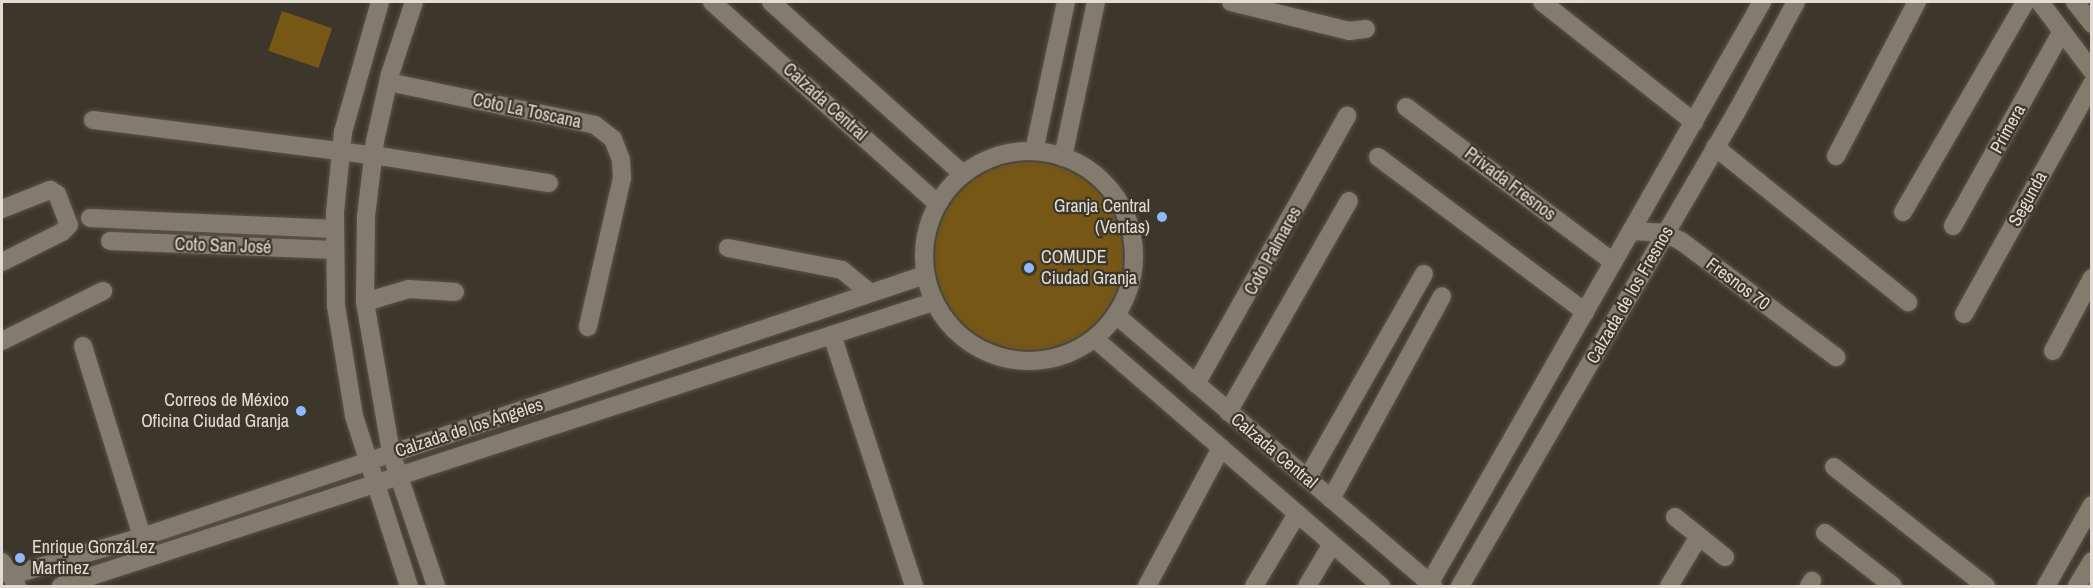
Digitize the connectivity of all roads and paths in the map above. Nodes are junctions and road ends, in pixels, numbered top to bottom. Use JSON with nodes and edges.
{"nodes":[{"id":1,"x":380,"y":2,"type":"edge"},
{"id":2,"x":712,"y":2,"type":"edge"},
{"id":3,"x":771,"y":2,"type":"edge"},
{"id":4,"x":1066,"y":2,"type":"edge"},
{"id":5,"x":1096,"y":2,"type":"edge"},
{"id":6,"x":1231,"y":2,"type":"edge"},
{"id":7,"x":1542,"y":2,"type":"edge"},
{"id":8,"x":1762,"y":2,"type":"edge"},
{"id":9,"x":1796,"y":2,"type":"edge"},
{"id":10,"x":1917,"y":2,"type":"edge"},
{"id":11,"x":2025,"y":2,"type":"edge"},
{"id":12,"x":2040,"y":2,"type":"edge"},
{"id":13,"x":2075,"y":2,"type":"edge"},
{"id":14,"x":407,"y":4,"type":"edge"},
{"id":15,"x":1255,"y":4,"type":"edge"},
{"id":16,"x":2091,"y":24,"type":"edge"},
{"id":17,"x":1366,"y":29,"type":"dead end"},
{"id":18,"x":2062,"y":31,"type":"junction"},
{"id":19,"x":2091,"y":71,"type":"edge"},
{"id":20,"x":388,"y":82,"type":"junction"},
{"id":21,"x":2091,"y":84,"type":"edge"},
{"id":22,"x":1406,"y":107,"type":"dead end"},
{"id":23,"x":1347,"y":116,"type":"dead end"},
{"id":24,"x":93,"y":120,"type":"dead end"},
{"id":25,"x":1694,"y":122,"type":"junction"},
{"id":26,"x":1715,"y":147,"type":"junction"},
{"id":27,"x":341,"y":151,"type":"junction"},
{"id":28,"x":1034,"y":151,"type":"junction"},
{"id":29,"x":373,"y":155,"type":"junction"},
{"id":30,"x":1836,"y":156,"type":"dead end"},
{"id":31,"x":1063,"y":157,"type":"junction"},
{"id":32,"x":1378,"y":157,"type":"dead end"},
{"id":33,"x":963,"y":174,"type":"junction"},
{"id":34,"x":549,"y":183,"type":"dead end"},
{"id":35,"x":1349,"y":201,"type":"dead end"},
{"id":36,"x":938,"y":203,"type":"junction"},
{"id":37,"x":2,"y":209,"type":"edge"},
{"id":38,"x":1903,"y":212,"type":"dead end"},
{"id":39,"x":90,"y":218,"type":"dead end"},
{"id":40,"x":1953,"y":226,"type":"dead end"},
{"id":41,"x":335,"y":229,"type":"junction"},
{"id":42,"x":1631,"y":231,"type":"junction"},
{"id":43,"x":1665,"y":233,"type":"junction"},
{"id":44,"x":110,"y":241,"type":"dead end"},
{"id":45,"x":728,"y":248,"type":"dead end"},
{"id":46,"x":335,"y":250,"type":"junction"},
{"id":47,"x":2,"y":262,"type":"edge"},
{"id":48,"x":1613,"y":262,"type":"junction"},
{"id":49,"x":1424,"y":274,"type":"dead end"},
{"id":50,"x":925,"y":275,"type":"junction"},
{"id":51,"x":2091,"y":278,"type":"edge"},
{"id":52,"x":103,"y":291,"type":"dead end"},
{"id":53,"x":454,"y":292,"type":"dead end"},
{"id":54,"x":870,"y":293,"type":"junction"},
{"id":55,"x":1442,"y":296,"type":"dead end"},
{"id":56,"x":365,"y":302,"type":"junction"},
{"id":57,"x":933,"y":302,"type":"junction"},
{"id":58,"x":1908,"y":302,"type":"dead end"},
{"id":59,"x":1585,"y":312,"type":"junction"},
{"id":60,"x":1964,"y":314,"type":"dead end"},
{"id":61,"x":1116,"y":315,"type":"junction"},
{"id":62,"x":588,"y":327,"type":"dead end"},
{"id":63,"x":832,"y":335,"type":"junction"},
{"id":64,"x":1095,"y":339,"type":"junction"},
{"id":65,"x":2,"y":341,"type":"edge"},
{"id":66,"x":83,"y":346,"type":"dead end"},
{"id":67,"x":2053,"y":351,"type":"dead end"},
{"id":68,"x":1836,"y":357,"type":"dead end"},
{"id":69,"x":1196,"y":384,"type":"junction"},
{"id":70,"x":1228,"y":412,"type":"junction"},
{"id":71,"x":1221,"y":448,"type":"junction"},
{"id":72,"x":391,"y":453,"type":"junction"},
{"id":73,"x":368,"y":462,"type":"junction"},
{"id":74,"x":1834,"y":467,"type":"dead end"},
{"id":75,"x":400,"y":479,"type":"junction"},
{"id":76,"x":1307,"y":479,"type":"junction"},
{"id":77,"x":375,"y":486,"type":"junction"},
{"id":78,"x":1331,"y":499,"type":"junction"},
{"id":79,"x":2091,"y":505,"type":"edge"},
{"id":80,"x":1297,"y":514,"type":"junction"},
{"id":81,"x":1675,"y":518,"type":"dead end"},
{"id":82,"x":1825,"y":533,"type":"dead end"},
{"id":83,"x":1699,"y":536,"type":"junction"},
{"id":84,"x":142,"y":537,"type":"junction"},
{"id":85,"x":1332,"y":544,"type":"junction"},
{"id":86,"x":1725,"y":557,"type":"dead end"},
{"id":87,"x":2091,"y":561,"type":"edge"},
{"id":88,"x":10,"y":574,"type":"edge"},
{"id":89,"x":2054,"y":583,"type":"edge"},
{"id":90,"x":1430,"y":585,"type":"edge"},
{"id":91,"x":61,"y":586,"type":"edge"},
{"id":92,"x":409,"y":586,"type":"edge"},
{"id":93,"x":436,"y":586,"type":"edge"},
{"id":94,"x":914,"y":586,"type":"edge"},
{"id":95,"x":1147,"y":586,"type":"edge"},
{"id":96,"x":1254,"y":586,"type":"edge"},
{"id":97,"x":1307,"y":586,"type":"edge"},
{"id":98,"x":1381,"y":586,"type":"edge"},
{"id":99,"x":1460,"y":586,"type":"edge"},
{"id":100,"x":1669,"y":586,"type":"edge"},
{"id":101,"x":1893,"y":586,"type":"edge"},
{"id":102,"x":1986,"y":586,"type":"edge"},
{"id":103,"x":2077,"y":586,"type":"edge"}],
"edges":[{"from":1,"to":27,"type":"street"},
{"from":2,"to":36,"type":"street","name":"Calzada Central"},
{"from":3,"to":33,"type":"street"},
{"from":4,"to":28,"type":"street"},
{"from":5,"to":31,"type":"street"},
{"from":6,"to":15,"type":"street"},
{"from":7,"to":25,"type":"street"},
{"from":8,"to":25,"type":"street","name":"Calzada de los Fresnos"},
{"from":9,"to":26,"type":"street","name":"Calzada de los Fresnos"},
{"from":10,"to":30,"type":"street"},
{"from":11,"to":38,"type":"street"},
{"from":12,"to":18,"type":"street"},
{"from":13,"to":16,"type":"street"},
{"from":14,"to":20,"type":"street"},
{"from":15,"to":17,"type":"street"},
{"from":18,"to":19,"type":"street"},
{"from":18,"to":40,"type":"street","name":"Primera"},
{"from":20,"to":29,"type":"street"},
{"from":20,"to":62,"type":"street","name":"Coto La Toscana"},
{"from":21,"to":60,"type":"street","name":"Segunda"},
{"from":22,"to":48,"type":"street","name":"Privada Fresnos"},
{"from":23,"to":69,"type":"street","name":"Coto Palmares"},
{"from":24,"to":27,"type":"street"},
{"from":25,"to":42,"type":"street","name":"Calzada de los Fresnos"},
{"from":26,"to":43,"type":"street","name":"Calzada de los Fresnos"},
{"from":26,"to":58,"type":"street"},
{"from":27,"to":29,"type":"street"},
{"from":27,"to":41,"type":"street"},
{"from":28,"to":31,"type":"street"},
{"from":28,"to":33,"type":"street"},
{"from":29,"to":34,"type":"street"},
{"from":29,"to":56,"type":"street"},
{"from":31,"to":61,"type":"street"},
{"from":32,"to":59,"type":"street"},
{"from":33,"to":36,"type":"street"},
{"from":35,"to":70,"type":"street"},
{"from":36,"to":50,"type":"street"},
{"from":37,"to":47,"type":"street"},
{"from":39,"to":41,"type":"street"},
{"from":41,"to":46,"type":"street"},
{"from":42,"to":43,"type":"street","name":"Fresnos 70"},
{"from":42,"to":48,"type":"street","name":"Calzada de los Fresnos"},
{"from":43,"to":68,"type":"street","name":"Fresnos 70"},
{"from":43,"to":99,"type":"street","name":"Calzada de los Fresnos"},
{"from":44,"to":46,"type":"street","name":"Coto San José"},
{"from":45,"to":54,"type":"street"},
{"from":46,"to":73,"type":"street"},
{"from":48,"to":59,"type":"street","name":"Calzada de los Fresnos"},
{"from":49,"to":76,"type":"street"},
{"from":50,"to":54,"type":"street","name":"Calzada de los Ángeles"},
{"from":50,"to":57,"type":"street"},
{"from":51,"to":67,"type":"street"},
{"from":52,"to":65,"type":"street"},
{"from":53,"to":56,"type":"street"},
{"from":54,"to":72,"type":"street","name":"Calzada de los Ángeles"},
{"from":55,"to":78,"type":"street"},
{"from":56,"to":72,"type":"street"},
{"from":57,"to":63,"type":"street","name":"Calzada de los Ángeles"},
{"from":57,"to":64,"type":"street"},
{"from":59,"to":90,"type":"street","name":"Calzada de los Fresnos"},
{"from":61,"to":64,"type":"street"},
{"from":61,"to":69,"type":"street","name":"Calzada Central"},
{"from":63,"to":75,"type":"street","name":"Calzada de los Ángeles"},
{"from":63,"to":94,"type":"street"},
{"from":64,"to":71,"type":"street","name":"Calzada Central"},
{"from":66,"to":84,"type":"street"},
{"from":69,"to":70,"type":"street","name":"Calzada Central"},
{"from":70,"to":76,"type":"street","name":"Calzada Central"},
{"from":71,"to":80,"type":"street","name":"Calzada Central"},
{"from":71,"to":95,"type":"street"},
{"from":72,"to":73,"type":"street","name":"Calzada de los Ángeles"},
{"from":72,"to":75,"type":"street"},
{"from":73,"to":77,"type":"street"},
{"from":73,"to":84,"type":"street","name":"Calzada de los Ángeles"},
{"from":74,"to":102,"type":"street"},
{"from":75,"to":77,"type":"street","name":"Calzada de los Ángeles"},
{"from":75,"to":93,"type":"street"},
{"from":76,"to":78,"type":"street","name":"Calzada Central"},
{"from":77,"to":91,"type":"street","name":"Calzada de los Ángeles"},
{"from":77,"to":92,"type":"street"},
{"from":78,"to":90,"type":"street","name":"Calzada Central"},
{"from":79,"to":89,"type":"street"},
{"from":80,"to":85,"type":"street","name":"Calzada Central"},
{"from":80,"to":96,"type":"street"},
{"from":81,"to":83,"type":"street"},
{"from":82,"to":101,"type":"street"},
{"from":83,"to":86,"type":"street"},
{"from":83,"to":100,"type":"street"},
{"from":84,"to":88,"type":"street","name":"Calzada de los Ángeles"},
{"from":85,"to":97,"type":"street"},
{"from":85,"to":98,"type":"street","name":"Calzada Central"},
{"from":87,"to":103,"type":"street"}]}
